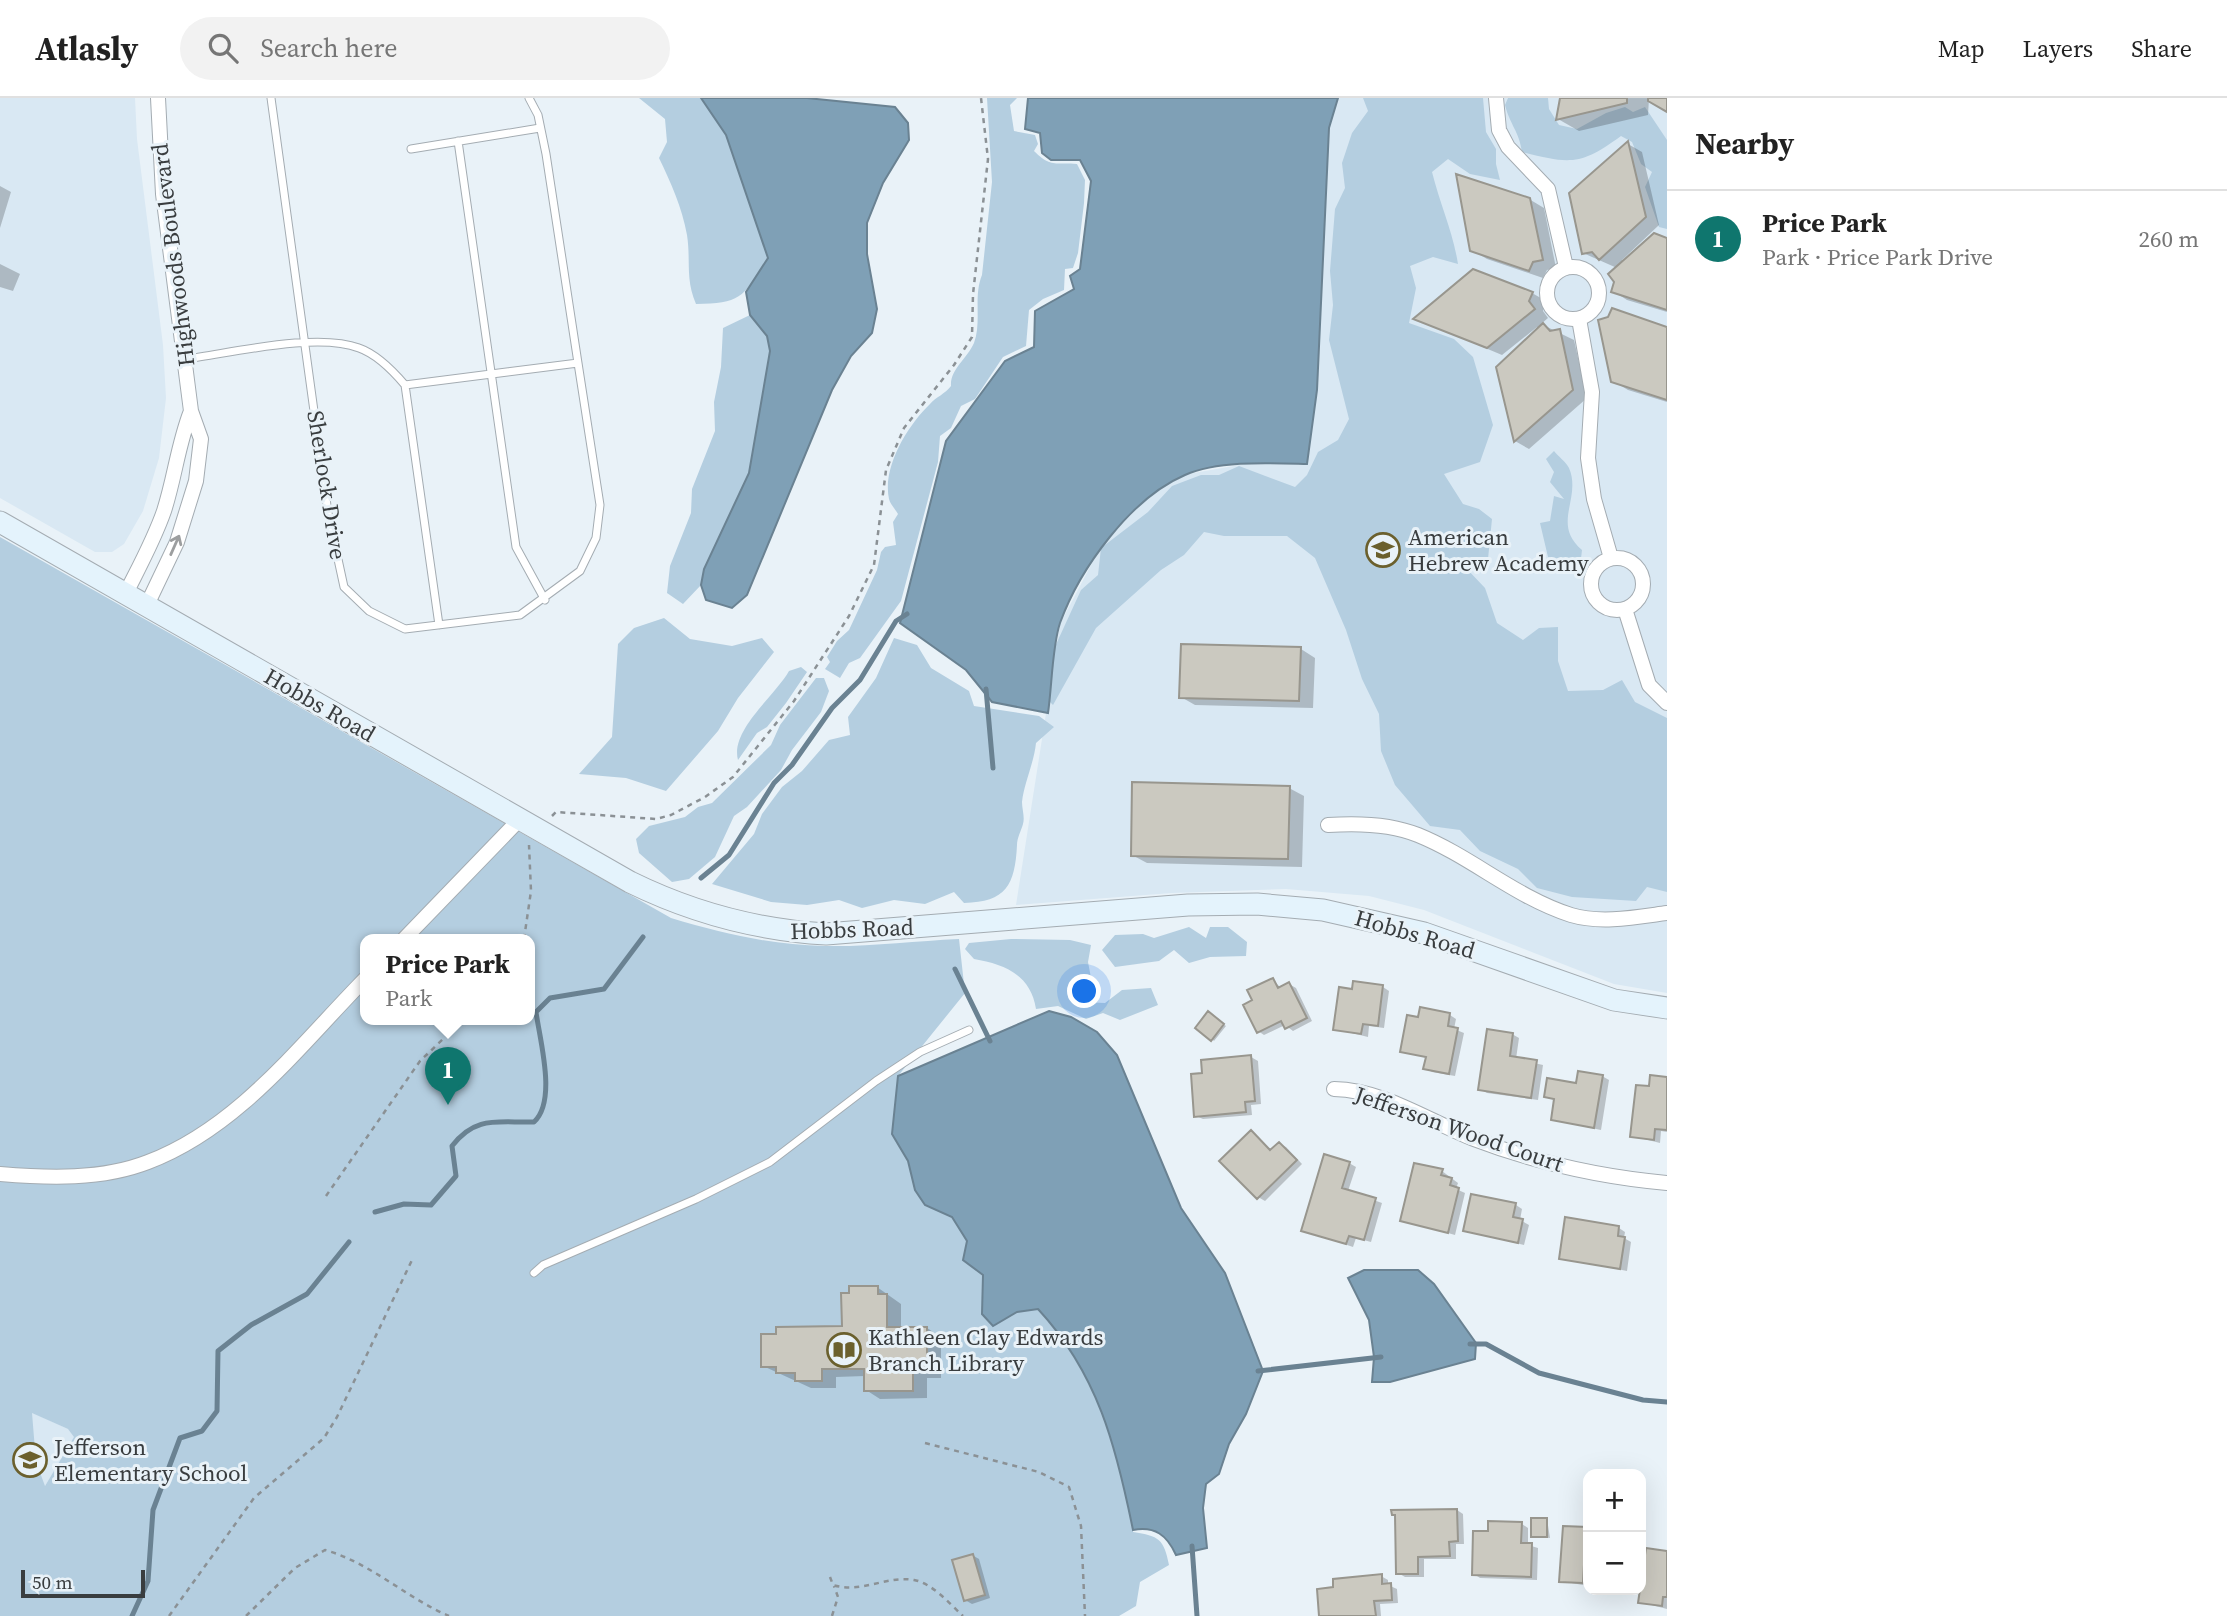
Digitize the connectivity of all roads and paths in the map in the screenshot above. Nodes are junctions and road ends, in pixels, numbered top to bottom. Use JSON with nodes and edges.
{"nodes":[{"id":1,"x":158,"y":98,"type":"edge"},
{"id":2,"x":271,"y":98,"type":"edge"},
{"id":3,"x":529,"y":98,"type":"edge"},
{"id":4,"x":981,"y":98,"type":"edge"},
{"id":5,"x":1496,"y":98,"type":"edge"},
{"id":6,"x":540,"y":128,"type":"junction"},
{"id":7,"x":458,"y":141,"type":"junction"},
{"id":8,"x":411,"y":149,"type":"dead end"},
{"id":9,"x":1566,"y":267,"type":"junction"},
{"id":10,"x":1579,"y":318,"type":"junction"},
{"id":11,"x":306,"y":343,"type":"junction"},
{"id":12,"x":186,"y":359,"type":"junction"},
{"id":13,"x":578,"y":363,"type":"junction"},
{"id":14,"x":492,"y":374,"type":"junction"},
{"id":15,"x":405,"y":385,"type":"junction"},
{"id":16,"x":191,"y":411,"type":"junction"},
{"id":17,"x":0,"y":522,"type":"edge"},
{"id":18,"x":1611,"y":558,"type":"junction"},
{"id":19,"x":125,"y":595,"type":"junction"},
{"id":20,"x":545,"y":600,"type":"junction"},
{"id":21,"x":146,"y":607,"type":"junction"},
{"id":22,"x":1625,"y":609,"type":"junction"},
{"id":23,"x":439,"y":625,"type":"junction"},
{"id":24,"x":1667,"y":703,"type":"edge"},
{"id":25,"x":529,"y":825,"type":"junction"},
{"id":26,"x":1328,"y":825,"type":"dead end"},
{"id":27,"x":1667,"y":913,"type":"edge"},
{"id":28,"x":409,"y":934,"type":"edge"},
{"id":29,"x":525,"y":934,"type":"edge"},
{"id":30,"x":360,"y":984,"type":"edge"},
{"id":31,"x":1667,"y":1008,"type":"edge"},
{"id":32,"x":458,"y":1025,"type":"edge"},
{"id":33,"x":969,"y":1030,"type":"dead end"},
{"id":34,"x":1334,"y":1089,"type":"dead end"},
{"id":35,"x":0,"y":1174,"type":"edge"},
{"id":36,"x":1667,"y":1183,"type":"edge"},
{"id":37,"x":326,"y":1196,"type":"dead end"},
{"id":38,"x":412,"y":1260,"type":"dead end"},
{"id":39,"x":534,"y":1273,"type":"dead end"},
{"id":40,"x":925,"y":1443,"type":"dead end"},
{"id":41,"x":169,"y":1616,"type":"edge"},
{"id":42,"x":246,"y":1616,"type":"edge"},
{"id":43,"x":449,"y":1616,"type":"edge"},
{"id":44,"x":831,"y":1616,"type":"edge"},
{"id":45,"x":962,"y":1616,"type":"edge"},
{"id":46,"x":1085,"y":1616,"type":"edge"}],
"edges":[{"from":1,"to":12,"type":"street","name":"Highwoods Boulevard"},
{"from":2,"to":11,"type":"lane","name":"Sherlock Drive"},
{"from":3,"to":6,"type":"lane","name":"Sherlock Drive"},
{"from":4,"to":25,"type":"path"},
{"from":5,"to":9,"type":"street"},
{"from":6,"to":7,"type":"lane"},
{"from":6,"to":13,"type":"lane","name":"Sherlock Drive"},
{"from":7,"to":8,"type":"lane"},
{"from":7,"to":14,"type":"lane"},
{"from":9,"to":10,"type":"street"},
{"from":9,"to":10,"type":"street"},
{"from":10,"to":18,"type":"street"},
{"from":11,"to":12,"type":"lane"},
{"from":11,"to":15,"type":"lane"},
{"from":11,"to":23,"type":"lane","name":"Sherlock Drive"},
{"from":12,"to":16,"type":"street","name":"Highwoods Boulevard"},
{"from":13,"to":14,"type":"lane"},
{"from":13,"to":20,"type":"lane","name":"Sherlock Drive"},
{"from":14,"to":15,"type":"lane"},
{"from":14,"to":20,"type":"lane"},
{"from":15,"to":23,"type":"lane"},
{"from":16,"to":19,"type":"street","name":"Highwoods Boulevard"},
{"from":21,"to":16,"type":"street","name":"Highwoods Boulevard","one_way":true},
{"from":17,"to":19,"type":"street","name":"Hobbs Road"},
{"from":18,"to":22,"type":"street"},
{"from":18,"to":22,"type":"street"},
{"from":19,"to":21,"type":"street","name":"Hobbs Road"},
{"from":20,"to":23,"type":"lane","name":"Sherlock Drive"},
{"from":21,"to":25,"type":"street","name":"Hobbs Road"},
{"from":22,"to":24,"type":"street"},
{"from":25,"to":28,"type":"street"},
{"from":25,"to":29,"type":"path"},
{"from":25,"to":31,"type":"street","name":"Hobbs Road"},
{"from":26,"to":27,"type":"street"},
{"from":30,"to":35,"type":"street"},
{"from":32,"to":37,"type":"path"},
{"from":33,"to":39,"type":"lane"},
{"from":34,"to":36,"type":"street","name":"Jefferson Wood Court"},
{"from":38,"to":41,"type":"path"},
{"from":40,"to":46,"type":"path"},
{"from":42,"to":43,"type":"path"},
{"from":44,"to":45,"type":"path"}]}
